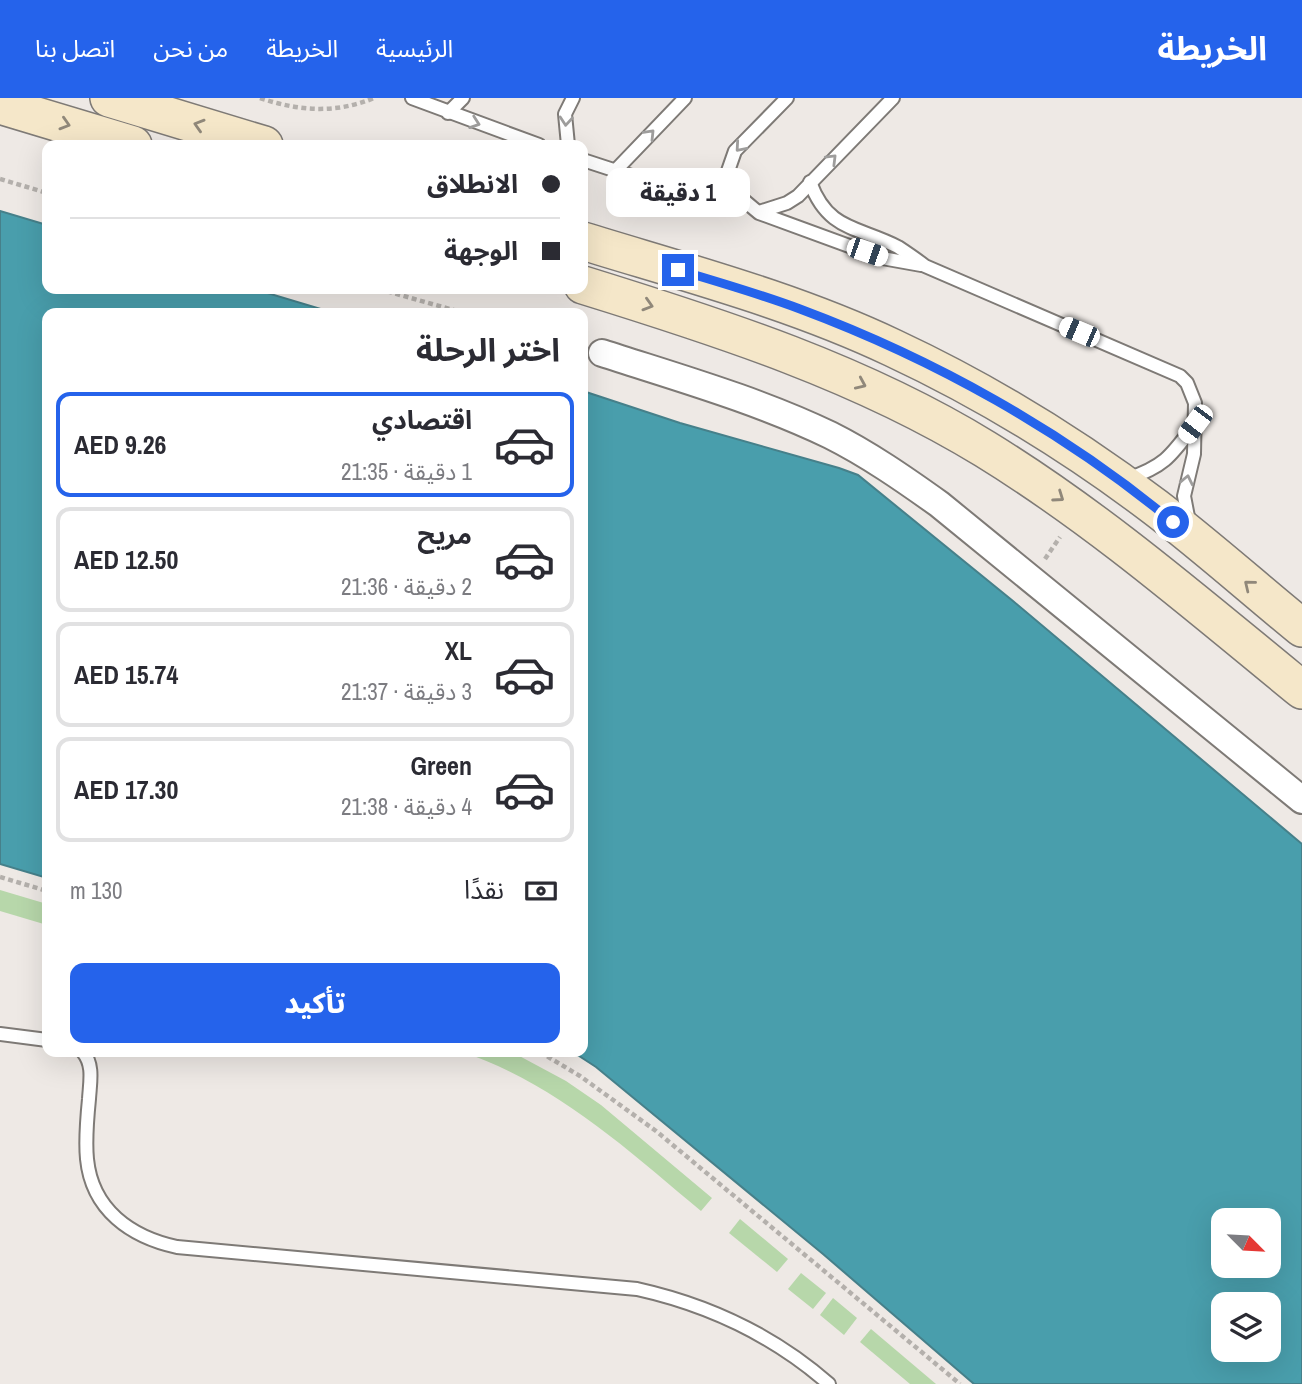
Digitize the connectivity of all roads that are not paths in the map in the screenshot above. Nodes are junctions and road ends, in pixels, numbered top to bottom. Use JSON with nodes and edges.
{"nodes":[{"id":1,"x":109,"y":98,"type":"edge"},
{"id":2,"x":412,"y":98,"type":"edge"},
{"id":3,"x":463,"y":98,"type":"edge"},
{"id":4,"x":573,"y":98,"type":"edge"},
{"id":5,"x":685,"y":98,"type":"edge"},
{"id":6,"x":787,"y":98,"type":"edge"},
{"id":7,"x":893,"y":98,"type":"edge"},
{"id":8,"x":0,"y":104,"type":"edge"},
{"id":9,"x":448,"y":113,"type":"junction"},
{"id":10,"x":117,"y":140,"type":"edge"},
{"id":11,"x":248,"y":140,"type":"edge"},
{"id":12,"x":526,"y":140,"type":"edge"},
{"id":13,"x":568,"y":140,"type":"edge"},
{"id":14,"x":588,"y":162,"type":"edge"},
{"id":15,"x":615,"y":170,"type":"junction"},
{"id":16,"x":810,"y":182,"type":"junction"},
{"id":17,"x":690,"y":195,"type":"dead end"},
{"id":18,"x":759,"y":212,"type":"junction"},
{"id":19,"x":588,"y":243,"type":"edge"},
{"id":20,"x":925,"y":266,"type":"junction"},
{"id":21,"x":588,"y":287,"type":"edge"},
{"id":22,"x":602,"y":353,"type":"dead end"},
{"id":23,"x":1195,"y":424,"type":"junction"},
{"id":24,"x":1120,"y":482,"type":"junction"},
{"id":25,"x":1191,"y":536,"type":"junction"},
{"id":26,"x":1143,"y":559,"type":"junction"},
{"id":27,"x":1302,"y":628,"type":"edge"},
{"id":28,"x":1302,"y":642,"type":"edge"},
{"id":29,"x":1302,"y":690,"type":"edge"},
{"id":30,"x":1302,"y":800,"type":"edge"},
{"id":31,"x":0,"y":1034,"type":"edge"},
{"id":32,"x":42,"y":1039,"type":"edge"},
{"id":33,"x":86,"y":1057,"type":"edge"},
{"id":34,"x":829,"y":1384,"type":"edge"}],
"edges":[{"from":11,"to":1,"type":"main road","one_way":true},
{"from":2,"to":9,"type":"lane"},
{"from":3,"to":9,"type":"lane"},
{"from":4,"to":13,"type":"lane","one_way":true},
{"from":15,"to":5,"type":"lane","one_way":true},
{"from":6,"to":18,"type":"lane","one_way":true},
{"from":16,"to":7,"type":"lane","one_way":true},
{"from":8,"to":10,"type":"main road","one_way":true},
{"from":9,"to":12,"type":"lane","one_way":true},
{"from":14,"to":15,"type":"lane"},
{"from":15,"to":17,"type":"lane"},
{"from":16,"to":18,"type":"lane"},
{"from":16,"to":20,"type":"lane"},
{"from":18,"to":20,"type":"lane"},
{"from":19,"to":24,"type":"main road"},
{"from":20,"to":23,"type":"lane"},
{"from":21,"to":26,"type":"main road","one_way":true},
{"from":22,"to":30,"type":"street"},
{"from":23,"to":24,"type":"lane"},
{"from":25,"to":23,"type":"lane","one_way":true},
{"from":24,"to":25,"type":"main road"},
{"from":27,"to":25,"type":"main road","one_way":true},
{"from":26,"to":28,"type":"main road"},
{"from":26,"to":29,"type":"main road"},
{"from":31,"to":32,"type":"lane"},
{"from":33,"to":34,"type":"lane"}]}
